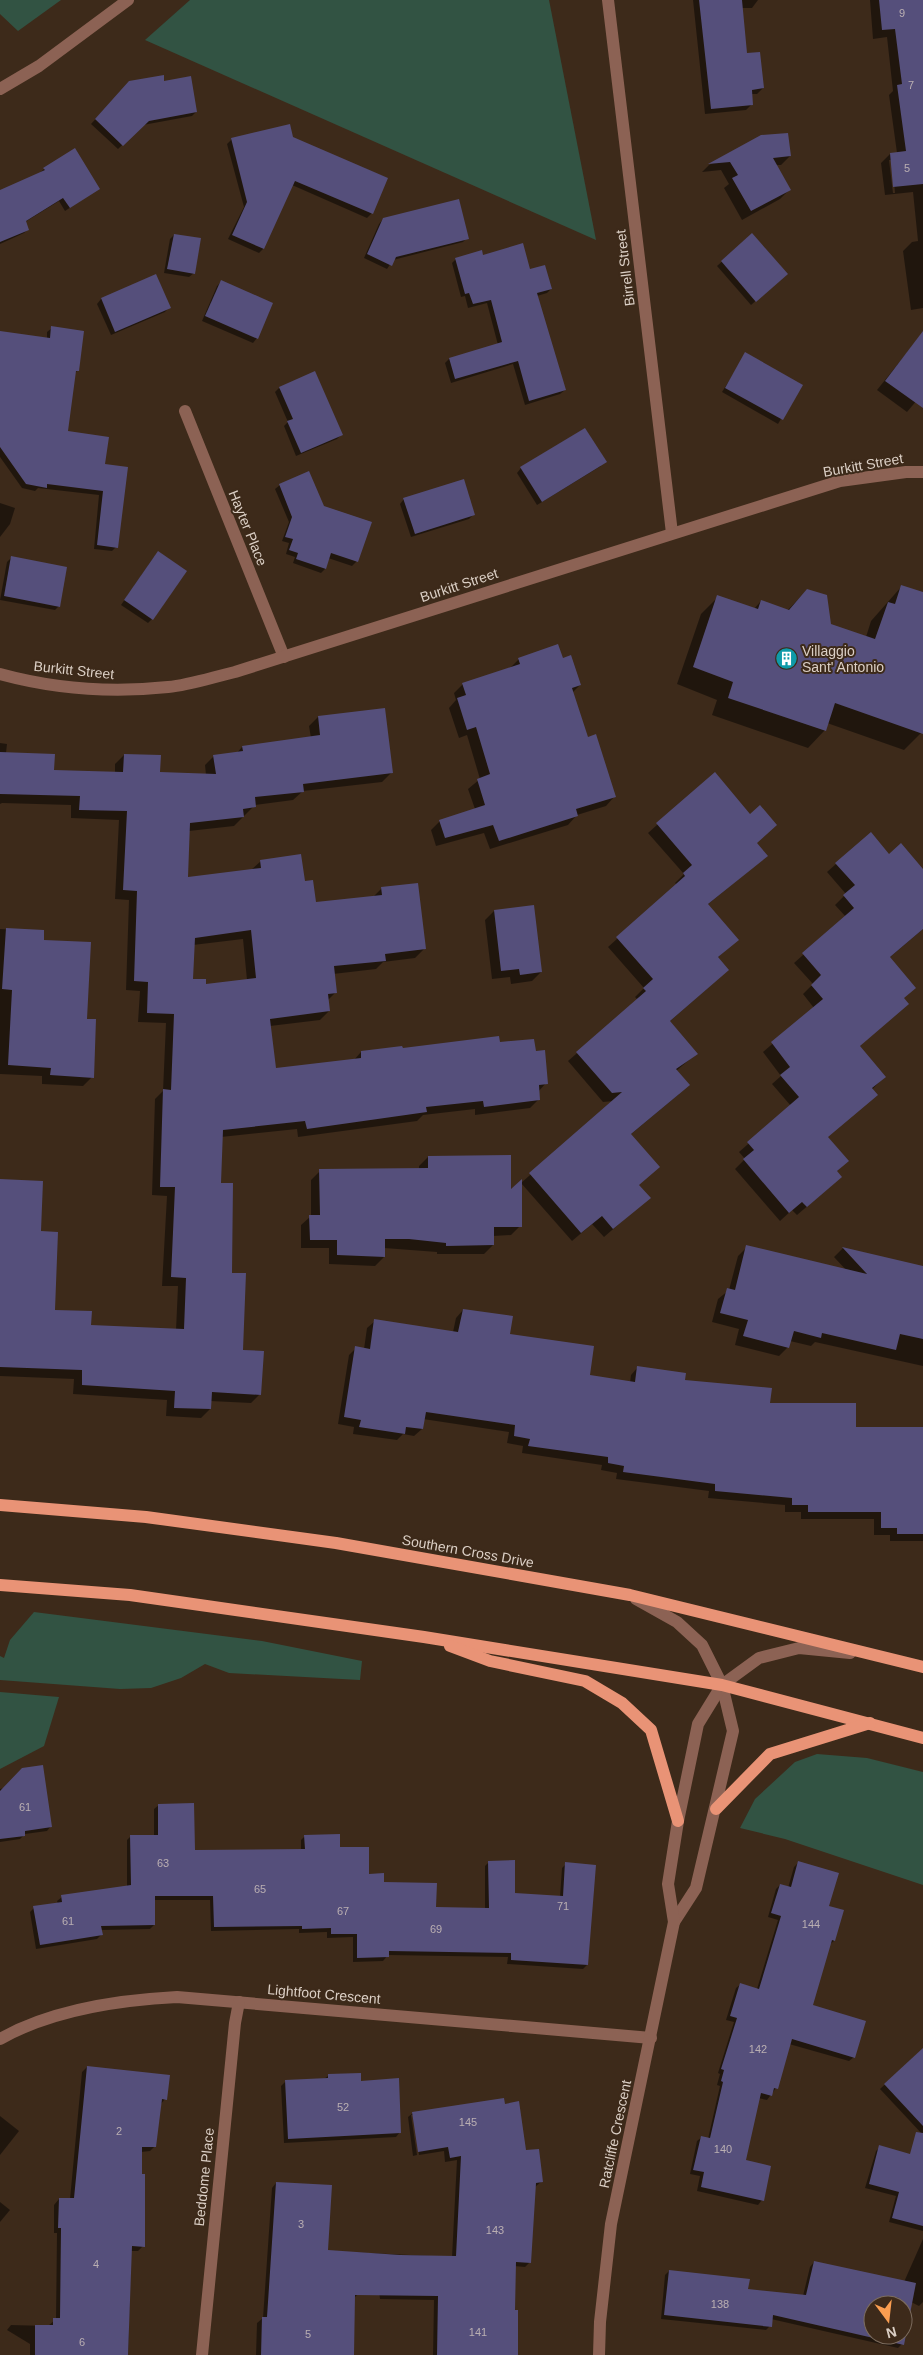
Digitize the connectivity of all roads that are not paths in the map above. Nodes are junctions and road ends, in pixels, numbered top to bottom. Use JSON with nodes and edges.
{"nodes":[{"id":1,"x":128,"y":0,"type":"edge"},
{"id":2,"x":608,"y":0,"type":"edge"},
{"id":3,"x":0,"y":90,"type":"edge"},
{"id":4,"x":185,"y":411,"type":"dead end"},
{"id":5,"x":923,"y":472,"type":"edge"},
{"id":6,"x":672,"y":533,"type":"junction"},
{"id":7,"x":284,"y":656,"type":"junction"},
{"id":8,"x":0,"y":674,"type":"edge"},
{"id":9,"x":0,"y":1505,"type":"edge"},
{"id":10,"x":0,"y":1585,"type":"edge"},
{"id":11,"x":630,"y":1595,"type":"junction"},
{"id":12,"x":424,"y":1637,"type":"junction"},
{"id":13,"x":883,"y":1656,"type":"junction"},
{"id":14,"x":923,"y":1667,"type":"edge"},
{"id":15,"x":722,"y":1685,"type":"junction"},
{"id":16,"x":870,"y":1723,"type":"junction"},
{"id":17,"x":923,"y":1738,"type":"edge"},
{"id":18,"x":716,"y":1809,"type":"junction"},
{"id":19,"x":678,"y":1821,"type":"junction"},
{"id":20,"x":674,"y":1922,"type":"junction"},
{"id":21,"x":239,"y":2002,"type":"junction"},
{"id":22,"x":651,"y":2038,"type":"junction"},
{"id":23,"x":0,"y":2040,"type":"edge"},
{"id":24,"x":202,"y":2355,"type":"edge"},
{"id":25,"x":599,"y":2355,"type":"edge"}],
"edges":[{"from":1,"to":3,"type":"street"},
{"from":2,"to":6,"type":"street","name":"Birrell Street"},
{"from":4,"to":7,"type":"street","name":"Hayter Place"},
{"from":5,"to":6,"type":"street","name":"Burkitt Street"},
{"from":6,"to":7,"type":"street","name":"Burkitt Street"},
{"from":7,"to":8,"type":"street","name":"Burkitt Street"},
{"from":9,"to":11,"type":"main road","name":"Southern Cross Drive"},
{"from":10,"to":12,"type":"main road"},
{"from":11,"to":13,"type":"main road","name":"Southern Cross Drive"},
{"from":11,"to":15,"type":"street","name":"Ratcliffe Crescent"},
{"from":12,"to":15,"type":"main road"},
{"from":12,"to":19,"type":"main road"},
{"from":13,"to":14,"type":"main road","name":"Southern Cross Drive"},
{"from":13,"to":15,"type":"street","name":"Ratcliffe Crescent"},
{"from":15,"to":16,"type":"main road"},
{"from":15,"to":18,"type":"street","name":"Ratcliffe Crescent"},
{"from":15,"to":19,"type":"street","name":"Ratcliffe Crescent"},
{"from":16,"to":17,"type":"main road"},
{"from":16,"to":18,"type":"main road"},
{"from":18,"to":20,"type":"street","name":"Ratcliffe Crescent"},
{"from":19,"to":20,"type":"street","name":"Ratcliffe Crescent"},
{"from":20,"to":22,"type":"street","name":"Ratcliffe Crescent"},
{"from":21,"to":22,"type":"street","name":"Lightfoot Crescent"},
{"from":21,"to":23,"type":"street","name":"Lightfoot Crescent"},
{"from":21,"to":24,"type":"street","name":"Beddome Place"},
{"from":22,"to":25,"type":"street","name":"Ratcliffe Crescent"}]}
